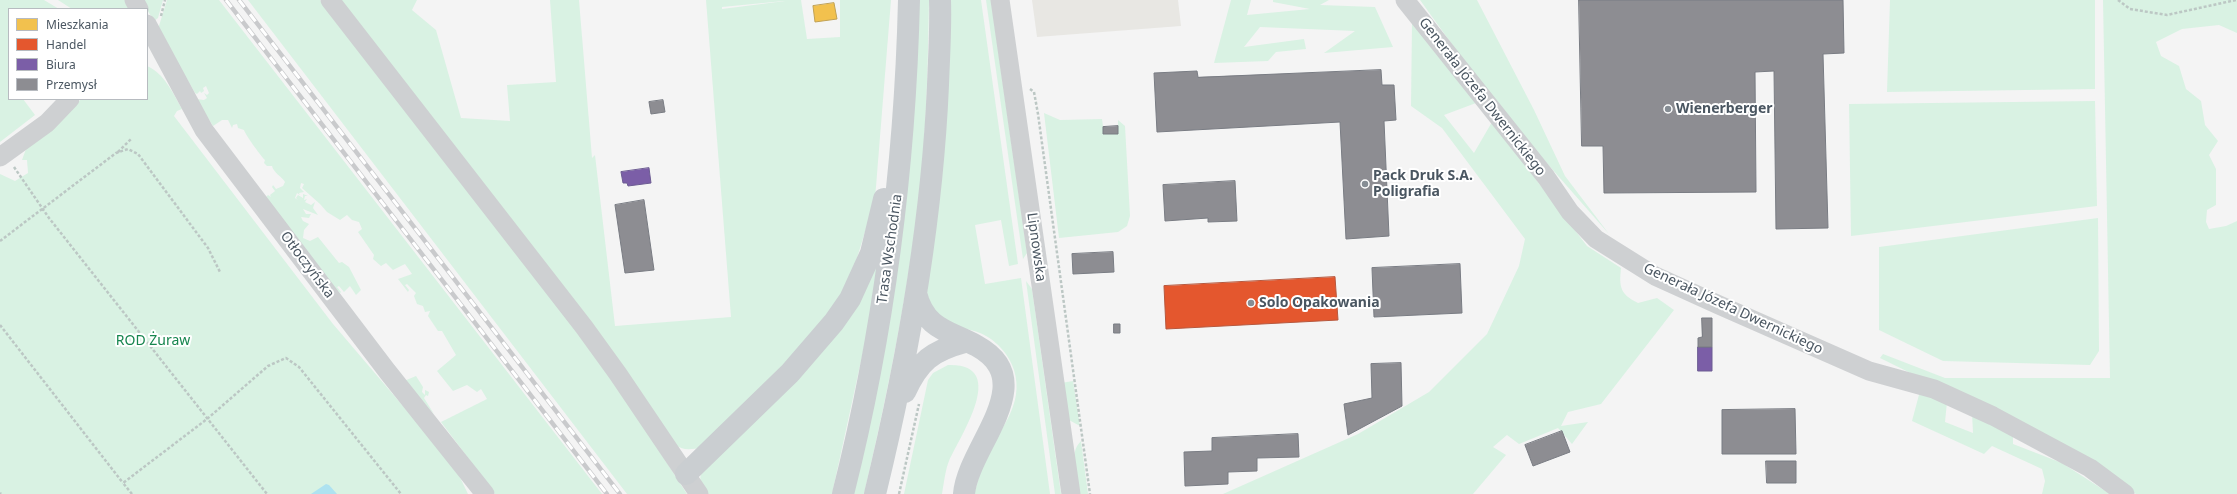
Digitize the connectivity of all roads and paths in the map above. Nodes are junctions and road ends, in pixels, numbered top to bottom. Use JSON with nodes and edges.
{"nodes":[{"id":1,"x":330,"y":0,"type":"edge"},
{"id":2,"x":909,"y":0,"type":"edge"},
{"id":3,"x":940,"y":0,"type":"edge"},
{"id":4,"x":1000,"y":0,"type":"edge"},
{"id":5,"x":1406,"y":0,"type":"edge"},
{"id":6,"x":2118,"y":0,"type":"edge"},
{"id":7,"x":2236,"y":0,"type":"edge"},
{"id":8,"x":150,"y":36,"type":"edge"},
{"id":9,"x":69,"y":100,"type":"edge"},
{"id":10,"x":131,"y":139,"type":"dead end"},
{"id":11,"x":116,"y":153,"type":"junction"},
{"id":12,"x":902,"y":153,"type":"junction"},
{"id":13,"x":2,"y":155,"type":"edge"},
{"id":14,"x":42,"y":208,"type":"junction"},
{"id":15,"x":0,"y":241,"type":"edge"},
{"id":16,"x":220,"y":272,"type":"dead end"},
{"id":17,"x":916,"y":293,"type":"junction"},
{"id":18,"x":0,"y":325,"type":"edge"},
{"id":19,"x":965,"y":342,"type":"junction"},
{"id":20,"x":919,"y":403,"type":"dead end"},
{"id":21,"x":894,"y":417,"type":"junction"},
{"id":22,"x":207,"y":419,"type":"junction"},
{"id":23,"x":686,"y":474,"type":"junction"},
{"id":24,"x":123,"y":483,"type":"junction"},
{"id":25,"x":132,"y":494,"type":"edge"},
{"id":26,"x":267,"y":494,"type":"edge"},
{"id":27,"x":401,"y":494,"type":"edge"},
{"id":28,"x":486,"y":494,"type":"edge"},
{"id":29,"x":699,"y":494,"type":"edge"},
{"id":30,"x":843,"y":494,"type":"edge"},
{"id":31,"x":875,"y":494,"type":"edge"},
{"id":32,"x":899,"y":494,"type":"edge"},
{"id":33,"x":964,"y":494,"type":"edge"},
{"id":34,"x":1071,"y":494,"type":"edge"},
{"id":35,"x":2125,"y":494,"type":"edge"}],
"edges":[{"from":1,"to":23,"type":"street"},
{"from":2,"to":12,"type":"main road","name":"Trasa Wschodnia"},
{"from":3,"to":17,"type":"main road"},
{"from":4,"to":34,"type":"street","name":"Lipnowska"},
{"from":5,"to":35,"type":"street","name":"Generała Józefa Dwernickiego"},
{"from":6,"to":7,"type":"path"},
{"from":8,"to":28,"type":"street","name":"Otłoczyńska"},
{"from":9,"to":13,"type":"street"},
{"from":10,"to":11,"type":"path"},
{"from":11,"to":14,"type":"path"},
{"from":11,"to":16,"type":"path"},
{"from":12,"to":23,"type":"main road"},
{"from":12,"to":30,"type":"main road","name":"Trasa Wschodnia"},
{"from":13,"to":14,"type":"path"},
{"from":14,"to":15,"type":"path"},
{"from":14,"to":22,"type":"path"},
{"from":17,"to":19,"type":"main road"},
{"from":17,"to":21,"type":"main road"},
{"from":18,"to":24,"type":"path"},
{"from":19,"to":21,"type":"main road"},
{"from":19,"to":33,"type":"main road"},
{"from":20,"to":32,"type":"path"},
{"from":21,"to":31,"type":"main road"},
{"from":22,"to":24,"type":"path"},
{"from":22,"to":26,"type":"path"},
{"from":22,"to":27,"type":"path"},
{"from":23,"to":29,"type":"street"},
{"from":24,"to":25,"type":"path"}]}
